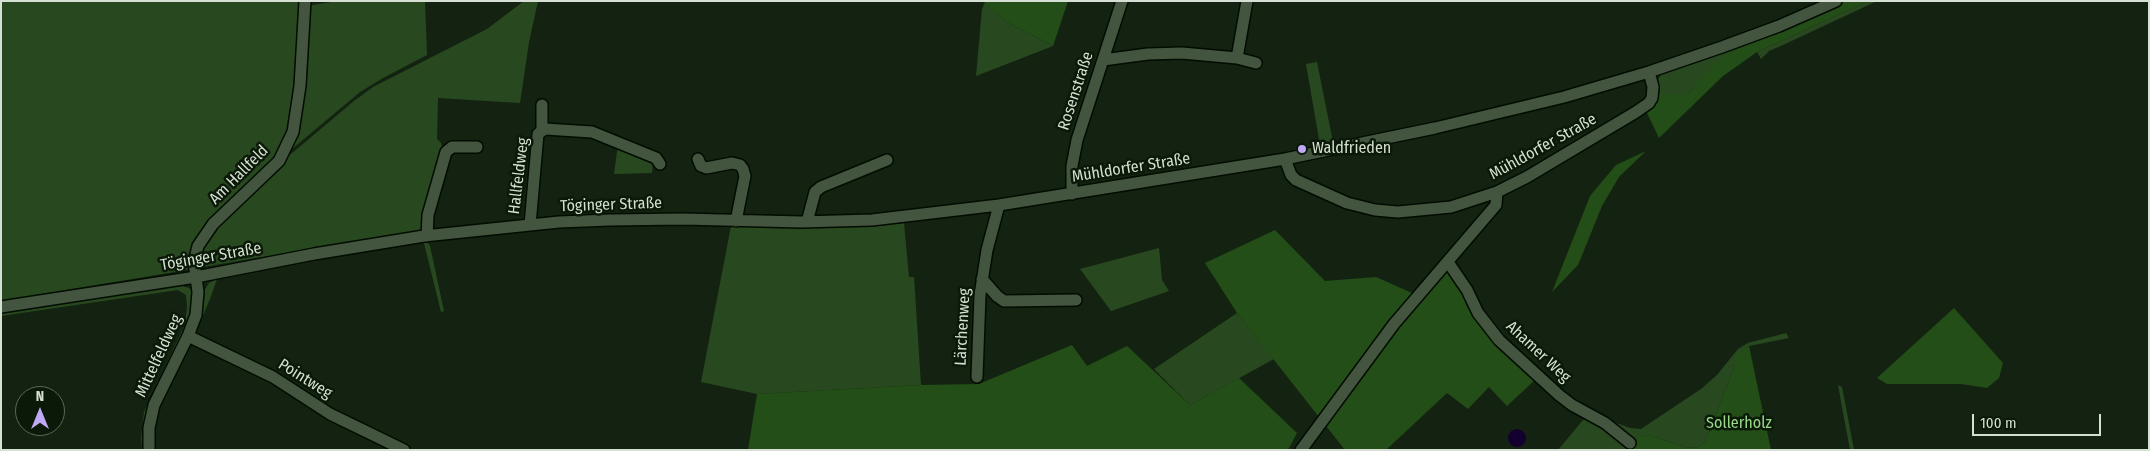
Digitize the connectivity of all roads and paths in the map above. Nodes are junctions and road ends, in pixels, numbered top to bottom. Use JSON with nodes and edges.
{"nodes":[{"id":1,"x":304,"y":1,"type":"edge"},
{"id":2,"x":1122,"y":1,"type":"edge"},
{"id":3,"x":1247,"y":1,"type":"edge"},
{"id":4,"x":1836,"y":1,"type":"edge"},
{"id":5,"x":1238,"y":58,"type":"junction"},
{"id":6,"x":1103,"y":60,"type":"junction"},
{"id":7,"x":1256,"y":63,"type":"dead end"},
{"id":8,"x":1649,"y":72,"type":"junction"},
{"id":9,"x":542,"y":105,"type":"dead end"},
{"id":10,"x":542,"y":131,"type":"junction"},
{"id":11,"x":478,"y":146,"type":"dead end"},
{"id":12,"x":698,"y":159,"type":"dead end"},
{"id":13,"x":1285,"y":159,"type":"junction"},
{"id":14,"x":887,"y":160,"type":"dead end"},
{"id":15,"x":660,"y":164,"type":"dead end"},
{"id":16,"x":1497,"y":192,"type":"junction"},
{"id":17,"x":1072,"y":194,"type":"junction"},
{"id":18,"x":999,"y":205,"type":"junction"},
{"id":19,"x":981,"y":207,"type":"joint"},
{"id":20,"x":736,"y":221,"type":"junction"},
{"id":21,"x":807,"y":222,"type":"junction"},
{"id":22,"x":530,"y":225,"type":"junction"},
{"id":23,"x":427,"y":236,"type":"junction"},
{"id":24,"x":1448,"y":262,"type":"junction"},
{"id":25,"x":196,"y":277,"type":"junction"},
{"id":26,"x":982,"y":279,"type":"junction"},
{"id":27,"x":1076,"y":300,"type":"dead end"},
{"id":28,"x":1,"y":307,"type":"edge"},
{"id":29,"x":188,"y":336,"type":"junction"},
{"id":30,"x":977,"y":377,"type":"dead end"},
{"id":31,"x":1630,"y":443,"type":"dead end"},
{"id":32,"x":150,"y":450,"type":"edge"},
{"id":33,"x":404,"y":450,"type":"edge"},
{"id":34,"x":1301,"y":450,"type":"edge"}],
"edges":[{"from":1,"to":25,"type":"street","name":"Am Hallfeld"},
{"from":2,"to":6,"type":"street","name":"Rosenstraße"},
{"from":3,"to":5,"type":"street"},
{"from":4,"to":8,"type":"street","name":"Mühldorfer Straße"},
{"from":5,"to":6,"type":"street"},
{"from":5,"to":7,"type":"street"},
{"from":6,"to":17,"type":"street","name":"Rosenstraße"},
{"from":8,"to":13,"type":"street","name":"Mühldorfer Straße"},
{"from":8,"to":16,"type":"street","name":"Mühldorfer Straße"},
{"from":9,"to":10,"type":"street","name":"Hallfeldweg"},
{"from":10,"to":15,"type":"street","name":"Hallfeldweg"},
{"from":10,"to":22,"type":"street","name":"Hallfeldweg"},
{"from":11,"to":23,"type":"street"},
{"from":12,"to":20,"type":"street"},
{"from":13,"to":16,"type":"street","name":"Mühldorfer Straße"},
{"from":13,"to":17,"type":"street","name":"Mühldorfer Straße"},
{"from":14,"to":21,"type":"street"},
{"from":16,"to":24,"type":"street"},
{"from":17,"to":18,"type":"street","name":"Mühldorfer Straße"},
{"from":18,"to":19,"type":"street","name":"Mühldorfer Straße"},
{"from":18,"to":26,"type":"street","name":"Lärchenweg"},
{"from":19,"to":21,"type":"street","name":"Töginger Straße"},
{"from":20,"to":21,"type":"street","name":"Töginger Straße"},
{"from":20,"to":22,"type":"street","name":"Töginger Straße"},
{"from":22,"to":23,"type":"street","name":"Töginger Straße"},
{"from":23,"to":25,"type":"street","name":"Töginger Straße"},
{"from":24,"to":31,"type":"street","name":"Ahamer Weg"},
{"from":24,"to":34,"type":"street"},
{"from":25,"to":28,"type":"street","name":"Töginger Straße"},
{"from":25,"to":29,"type":"street","name":"Mittelfeldweg"},
{"from":26,"to":27,"type":"street","name":"Lärchenweg"},
{"from":26,"to":30,"type":"street","name":"Lärchenweg"},
{"from":29,"to":32,"type":"street","name":"Mittelfeldweg"},
{"from":29,"to":33,"type":"street","name":"Pointweg"}]}
